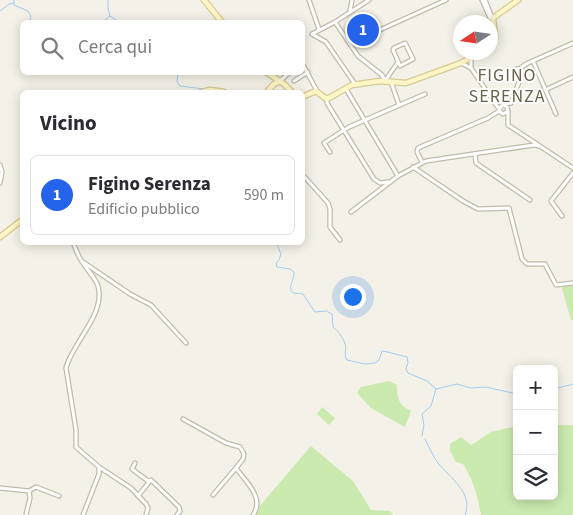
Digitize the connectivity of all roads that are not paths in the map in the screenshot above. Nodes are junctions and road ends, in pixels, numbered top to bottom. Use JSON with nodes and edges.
{"nodes":[{"id":1,"x":204,"y":0,"type":"edge"},
{"id":2,"x":309,"y":0,"type":"edge"},
{"id":3,"x":352,"y":0,"type":"edge"},
{"id":4,"x":369,"y":0,"type":"edge"},
{"id":5,"x":446,"y":0,"type":"edge"},
{"id":6,"x":484,"y":0,"type":"edge"},
{"id":7,"x":518,"y":0,"type":"edge"},
{"id":8,"x":437,"y":2,"type":"edge"},
{"id":9,"x":350,"y":11,"type":"junction"},
{"id":10,"x":493,"y":15,"type":"edge"},
{"id":11,"x":497,"y":15,"type":"edge"},
{"id":12,"x":220,"y":20,"type":"edge"},
{"id":13,"x":335,"y":22,"type":"junction"},
{"id":14,"x":319,"y":29,"type":"junction"},
{"id":15,"x":346,"y":38,"type":"junction"},
{"id":16,"x":573,"y":43,"type":"edge"},
{"id":17,"x":466,"y":60,"type":"edge"},
{"id":18,"x":471,"y":60,"type":"edge"},
{"id":19,"x":532,"y":61,"type":"junction"},
{"id":20,"x":398,"y":62,"type":"junction"},
{"id":21,"x":461,"y":63,"type":"junction"},
{"id":22,"x":526,"y":64,"type":"junction"},
{"id":23,"x":305,"y":67,"type":"edge"},
{"id":24,"x":471,"y":68,"type":"junction"},
{"id":25,"x":519,"y":69,"type":"junction"},
{"id":26,"x":308,"y":72,"type":"junction"},
{"id":27,"x":523,"y":72,"type":"junction"},
{"id":28,"x":305,"y":74,"type":"edge"},
{"id":29,"x":271,"y":75,"type":"edge"},
{"id":30,"x":287,"y":75,"type":"edge"},
{"id":31,"x":303,"y":75,"type":"edge"},
{"id":32,"x":516,"y":77,"type":"junction"},
{"id":33,"x":521,"y":77,"type":"junction"},
{"id":34,"x":573,"y":77,"type":"edge"},
{"id":35,"x":280,"y":81,"type":"junction"},
{"id":36,"x":294,"y":81,"type":"dead end"},
{"id":37,"x":385,"y":81,"type":"junction"},
{"id":38,"x":391,"y":82,"type":"junction"},
{"id":39,"x":355,"y":84,"type":"junction"},
{"id":40,"x":518,"y":85,"type":"junction"},
{"id":41,"x":346,"y":89,"type":"junction"},
{"id":42,"x":270,"y":90,"type":"edge"},
{"id":43,"x":290,"y":90,"type":"edge"},
{"id":44,"x":545,"y":90,"type":"junction"},
{"id":45,"x":317,"y":91,"type":"junction"},
{"id":46,"x":425,"y":94,"type":"dead end"},
{"id":47,"x":305,"y":96,"type":"edge"},
{"id":48,"x":327,"y":99,"type":"junction"},
{"id":49,"x":511,"y":103,"type":"junction"},
{"id":50,"x":399,"y":105,"type":"junction"},
{"id":51,"x":501,"y":110,"type":"junction"},
{"id":52,"x":508,"y":111,"type":"junction"},
{"id":53,"x":556,"y":114,"type":"dead end"},
{"id":54,"x":365,"y":120,"type":"junction"},
{"id":55,"x":508,"y":125,"type":"junction"},
{"id":56,"x":344,"y":130,"type":"junction"},
{"id":57,"x":529,"y":139,"type":"junction"},
{"id":58,"x":525,"y":146,"type":"junction"},
{"id":59,"x":539,"y":146,"type":"junction"},
{"id":60,"x":330,"y":152,"type":"dead end"},
{"id":61,"x":474,"y":154,"type":"junction"},
{"id":62,"x":422,"y":162,"type":"junction"},
{"id":63,"x":0,"y":165,"type":"edge"},
{"id":64,"x":413,"y":166,"type":"junction"},
{"id":65,"x":573,"y":168,"type":"edge"},
{"id":66,"x":573,"y":173,"type":"edge"},
{"id":67,"x":398,"y":176,"type":"junction"},
{"id":68,"x":305,"y":177,"type":"edge"},
{"id":69,"x":374,"y":179,"type":"junction"},
{"id":70,"x":391,"y":181,"type":"junction"},
{"id":71,"x":0,"y":183,"type":"edge"},
{"id":72,"x":381,"y":188,"type":"junction"},
{"id":73,"x":530,"y":200,"type":"dead end"},
{"id":74,"x":351,"y":212,"type":"dead end"},
{"id":75,"x":562,"y":216,"type":"dead end"},
{"id":76,"x":20,"y":221,"type":"edge"},
{"id":77,"x":0,"y":236,"type":"edge"},
{"id":78,"x":340,"y":240,"type":"dead end"},
{"id":79,"x":74,"y":245,"type":"edge"},
{"id":80,"x":82,"y":261,"type":"junction"},
{"id":81,"x":573,"y":283,"type":"edge"},
{"id":82,"x":186,"y":343,"type":"dead end"},
{"id":83,"x":183,"y":419,"type":"dead end"},
{"id":84,"x":135,"y":463,"type":"dead end"},
{"id":85,"x":99,"y":468,"type":"junction"},
{"id":86,"x":236,"y":468,"type":"junction"},
{"id":87,"x":151,"y":480,"type":"junction"},
{"id":88,"x":0,"y":488,"type":"edge"},
{"id":89,"x":29,"y":492,"type":"junction"},
{"id":90,"x":213,"y":495,"type":"dead end"},
{"id":91,"x":59,"y":496,"type":"dead end"},
{"id":92,"x":138,"y":496,"type":"junction"},
{"id":93,"x":254,"y":513,"type":"edge"},
{"id":94,"x":26,"y":515,"type":"edge"},
{"id":95,"x":83,"y":515,"type":"edge"},
{"id":96,"x":146,"y":515,"type":"edge"},
{"id":97,"x":177,"y":515,"type":"edge"}],
"edges":[{"from":1,"to":12,"type":"street"},
{"from":2,"to":14,"type":"street"},
{"from":3,"to":9,"type":"street"},
{"from":4,"to":9,"type":"street"},
{"from":5,"to":8,"type":"street"},
{"from":6,"to":10,"type":"street"},
{"from":7,"to":11,"type":"street"},
{"from":8,"to":15,"type":"street"},
{"from":9,"to":13,"type":"street"},
{"from":13,"to":14,"type":"street"},
{"from":13,"to":15,"type":"street"},
{"from":14,"to":39,"type":"street"},
{"from":15,"to":37,"type":"street"},
{"from":16,"to":19,"type":"street"},
{"from":17,"to":21,"type":"street"},
{"from":18,"to":24,"type":"street"},
{"from":19,"to":22,"type":"street"},
{"from":19,"to":44,"type":"street"},
{"from":20,"to":20,"type":"street"},
{"from":20,"to":37,"type":"street"},
{"from":21,"to":24,"type":"street"},
{"from":21,"to":38,"type":"street"},
{"from":22,"to":25,"type":"street"},
{"from":22,"to":27,"type":"street"},
{"from":23,"to":26,"type":"street"},
{"from":24,"to":51,"type":"street"},
{"from":25,"to":27,"type":"street"},
{"from":25,"to":32,"type":"street"},
{"from":26,"to":28,"type":"street"},
{"from":26,"to":45,"type":"street"},
{"from":27,"to":33,"type":"street"},
{"from":29,"to":35,"type":"street"},
{"from":30,"to":35,"type":"street"},
{"from":31,"to":36,"type":"street"},
{"from":32,"to":33,"type":"street"},
{"from":32,"to":40,"type":"street"},
{"from":33,"to":40,"type":"street"},
{"from":34,"to":44,"type":"street"},
{"from":35,"to":42,"type":"street"},
{"from":35,"to":43,"type":"street"},
{"from":37,"to":38,"type":"street"},
{"from":37,"to":39,"type":"street"},
{"from":38,"to":50,"type":"street"},
{"from":39,"to":41,"type":"street"},
{"from":40,"to":49,"type":"street"},
{"from":41,"to":48,"type":"street"},
{"from":41,"to":54,"type":"street"},
{"from":44,"to":53,"type":"street"},
{"from":45,"to":47,"type":"street"},
{"from":45,"to":48,"type":"street"},
{"from":46,"to":50,"type":"street"},
{"from":48,"to":56,"type":"street"},
{"from":49,"to":51,"type":"street"},
{"from":49,"to":52,"type":"street"},
{"from":50,"to":54,"type":"street"},
{"from":51,"to":52,"type":"street"},
{"from":51,"to":52,"type":"street"},
{"from":51,"to":55,"type":"street"},
{"from":51,"to":62,"type":"street"},
{"from":52,"to":55,"type":"street"},
{"from":54,"to":56,"type":"street"},
{"from":54,"to":67,"type":"street"},
{"from":55,"to":57,"type":"street"},
{"from":56,"to":60,"type":"street"},
{"from":56,"to":69,"type":"street"},
{"from":57,"to":58,"type":"street"},
{"from":57,"to":59,"type":"street"},
{"from":58,"to":59,"type":"street"},
{"from":58,"to":61,"type":"street"},
{"from":59,"to":65,"type":"street"},
{"from":61,"to":62,"type":"street"},
{"from":61,"to":73,"type":"street"},
{"from":62,"to":64,"type":"street"},
{"from":63,"to":71,"type":"street"},
{"from":64,"to":67,"type":"street"},
{"from":64,"to":81,"type":"street"},
{"from":66,"to":75,"type":"street"},
{"from":67,"to":70,"type":"street"},
{"from":68,"to":78,"type":"street"},
{"from":69,"to":70,"type":"street"},
{"from":69,"to":72,"type":"street"},
{"from":70,"to":72,"type":"street"},
{"from":72,"to":74,"type":"street"},
{"from":76,"to":77,"type":"street"},
{"from":79,"to":80,"type":"street"},
{"from":80,"to":82,"type":"street"},
{"from":80,"to":85,"type":"street"},
{"from":83,"to":86,"type":"street"},
{"from":84,"to":87,"type":"street"},
{"from":85,"to":92,"type":"street"},
{"from":85,"to":95,"type":"street"},
{"from":86,"to":90,"type":"street"},
{"from":86,"to":93,"type":"street"},
{"from":87,"to":92,"type":"street"},
{"from":87,"to":97,"type":"street"},
{"from":88,"to":89,"type":"street"},
{"from":89,"to":91,"type":"street"},
{"from":89,"to":94,"type":"street"},
{"from":92,"to":96,"type":"street"}]}
